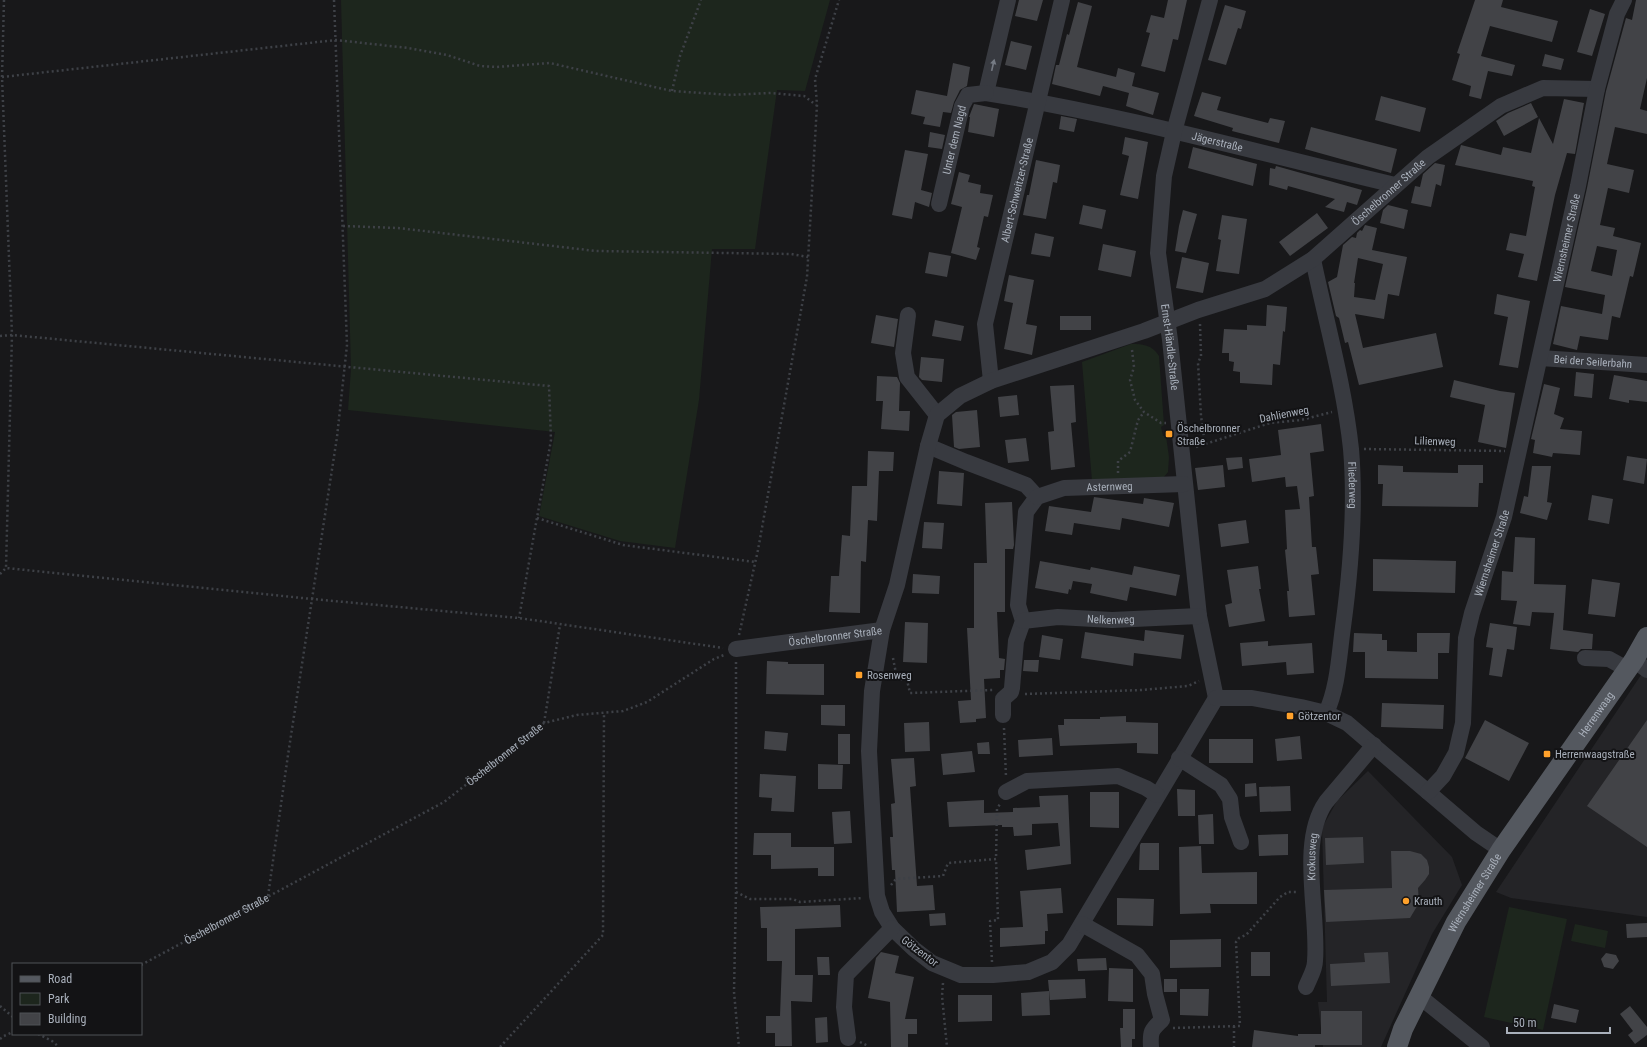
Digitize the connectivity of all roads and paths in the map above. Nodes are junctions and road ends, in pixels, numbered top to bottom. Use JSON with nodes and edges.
{"nodes":[{"id":1,"x":4,"y":0,"type":"edge"},
{"id":2,"x":334,"y":0,"type":"edge"},
{"id":3,"x":701,"y":0,"type":"edge"},
{"id":4,"x":839,"y":0,"type":"edge"},
{"id":5,"x":1008,"y":0,"type":"edge"},
{"id":6,"x":1062,"y":0,"type":"edge"},
{"id":7,"x":1210,"y":0,"type":"edge"},
{"id":8,"x":1624,"y":0,"type":"edge"},
{"id":9,"x":336,"y":40,"type":"junction"},
{"id":10,"x":2,"y":77,"type":"junction"},
{"id":11,"x":1597,"y":89,"type":"junction"},
{"id":12,"x":672,"y":91,"type":"junction"},
{"id":13,"x":986,"y":92,"type":"junction"},
{"id":14,"x":1038,"y":101,"type":"junction"},
{"id":15,"x":817,"y":105,"type":"junction"},
{"id":16,"x":1174,"y":132,"type":"junction"},
{"id":17,"x":1395,"y":185,"type":"junction"},
{"id":18,"x":939,"y":204,"type":"dead end"},
{"id":19,"x":343,"y":226,"type":"junction"},
{"id":20,"x":808,"y":257,"type":"junction"},
{"id":21,"x":1313,"y":259,"type":"junction"},
{"id":22,"x":1198,"y":310,"type":"junction"},
{"id":23,"x":908,"y":315,"type":"dead end"},
{"id":24,"x":1168,"y":321,"type":"junction"},
{"id":25,"x":12,"y":335,"type":"junction"},
{"id":26,"x":0,"y":336,"type":"edge"},
{"id":27,"x":1132,"y":344,"type":"dead end"},
{"id":28,"x":1540,"y":358,"type":"junction"},
{"id":29,"x":1647,"y":365,"type":"edge"},
{"id":30,"x":345,"y":366,"type":"junction"},
{"id":31,"x":991,"y":381,"type":"junction"},
{"id":32,"x":1344,"y":409,"type":"junction"},
{"id":33,"x":1144,"y":412,"type":"junction"},
{"id":34,"x":937,"y":415,"type":"junction"},
{"id":35,"x":1168,"y":423,"type":"dead end"},
{"id":36,"x":1205,"y":445,"type":"junction"},
{"id":37,"x":928,"y":446,"type":"junction"},
{"id":38,"x":1181,"y":449,"type":"junction"},
{"id":39,"x":1351,"y":449,"type":"junction"},
{"id":40,"x":1519,"y":455,"type":"junction"},
{"id":41,"x":1184,"y":484,"type":"junction"},
{"id":42,"x":1117,"y":485,"type":"junction"},
{"id":43,"x":1037,"y":497,"type":"junction"},
{"id":44,"x":537,"y":518,"type":"junction"},
{"id":45,"x":755,"y":562,"type":"junction"},
{"id":46,"x":6,"y":568,"type":"junction"},
{"id":47,"x":0,"y":574,"type":"edge"},
{"id":48,"x":312,"y":599,"type":"junction"},
{"id":49,"x":1199,"y":616,"type":"junction"},
{"id":50,"x":519,"y":618,"type":"junction"},
{"id":51,"x":1023,"y":621,"type":"junction"},
{"id":52,"x":560,"y":625,"type":"junction"},
{"id":53,"x":882,"y":630,"type":"junction"},
{"id":54,"x":1647,"y":637,"type":"edge"},
{"id":55,"x":736,"y":649,"type":"junction"},
{"id":56,"x":1585,"y":658,"type":"dead end"},
{"id":57,"x":1636,"y":666,"type":"edge"},
{"id":58,"x":896,"y":674,"type":"dead end"},
{"id":59,"x":1211,"y":677,"type":"junction"},
{"id":60,"x":1011,"y":692,"type":"junction"},
{"id":61,"x":1216,"y":698,"type":"junction"},
{"id":62,"x":604,"y":713,"type":"junction"},
{"id":63,"x":1326,"y":713,"type":"junction"},
{"id":64,"x":1003,"y":715,"type":"joint"},
{"id":65,"x":544,"y":723,"type":"junction"},
{"id":66,"x":1374,"y":745,"type":"junction"},
{"id":67,"x":1179,"y":758,"type":"junction"},
{"id":68,"x":1006,"y":792,"type":"junction"},
{"id":69,"x":1428,"y":792,"type":"junction"},
{"id":70,"x":1157,"y":795,"type":"junction"},
{"id":71,"x":997,"y":826,"type":"dead end"},
{"id":72,"x":1241,"y":842,"type":"dead end"},
{"id":73,"x":1501,"y":850,"type":"junction"},
{"id":74,"x":996,"y":860,"type":"dead end"},
{"id":75,"x":1313,"y":892,"type":"junction"},
{"id":76,"x":268,"y":896,"type":"junction"},
{"id":77,"x":1082,"y":924,"type":"junction"},
{"id":78,"x":892,"y":928,"type":"junction"},
{"id":79,"x":142,"y":965,"type":"edge"},
{"id":80,"x":947,"y":969,"type":"junction"},
{"id":81,"x":993,"y":974,"type":"junction"},
{"id":82,"x":1306,"y":987,"type":"dead end"},
{"id":83,"x":1419,"y":996,"type":"junction"},
{"id":84,"x":0,"y":1006,"type":"edge"},
{"id":85,"x":12,"y":1016,"type":"edge"},
{"id":86,"x":1162,"y":1020,"type":"junction"},
{"id":87,"x":1234,"y":1026,"type":"junction"},
{"id":88,"x":12,"y":1032,"type":"edge"},
{"id":89,"x":40,"y":1035,"type":"edge"},
{"id":90,"x":848,"y":1038,"type":"dead end"},
{"id":91,"x":0,"y":1039,"type":"edge"},
{"id":92,"x":60,"y":1047,"type":"edge"},
{"id":93,"x":500,"y":1047,"type":"edge"},
{"id":94,"x":739,"y":1047,"type":"edge"},
{"id":95,"x":947,"y":1047,"type":"edge"},
{"id":96,"x":1151,"y":1047,"type":"edge"},
{"id":97,"x":1234,"y":1047,"type":"edge"},
{"id":98,"x":1397,"y":1047,"type":"edge"},
{"id":99,"x":1482,"y":1047,"type":"edge"}],
"edges":[{"from":1,"to":10,"type":"path"},
{"from":2,"to":9,"type":"path"},
{"from":3,"to":12,"type":"path"},
{"from":4,"to":15,"type":"path"},
{"from":13,"to":5,"type":"street","one_way":true},
{"from":6,"to":14,"type":"street","name":"Albert-Schweitzer-Straße"},
{"from":7,"to":16,"type":"street","name":"Ernst-Händle-Straße"},
{"from":8,"to":11,"type":"street","name":"Wiernsheimer Straße"},
{"from":9,"to":10,"type":"path"},
{"from":9,"to":12,"type":"path"},
{"from":9,"to":19,"type":"path"},
{"from":10,"to":25,"type":"path"},
{"from":11,"to":17,"type":"street","name":"Öschelbronner Straße"},
{"from":11,"to":28,"type":"street","name":"Wiernsheimer Straße"},
{"from":12,"to":15,"type":"path"},
{"from":13,"to":14,"type":"street","name":"Unter dem Nagd"},
{"from":13,"to":18,"type":"street","name":"Unter dem Nagd"},
{"from":14,"to":16,"type":"street","name":"Jägerstraße"},
{"from":14,"to":31,"type":"street","name":"Albert-Schweitzer-Straße"},
{"from":15,"to":20,"type":"path"},
{"from":16,"to":17,"type":"street","name":"Jägerstraße"},
{"from":16,"to":24,"type":"street","name":"Ernst-Händle-Straße"},
{"from":17,"to":21,"type":"street","name":"Öschelbronner Straße"},
{"from":19,"to":20,"type":"path"},
{"from":19,"to":30,"type":"path"},
{"from":20,"to":45,"type":"path"},
{"from":21,"to":22,"type":"street","name":"Öschelbronner Straße"},
{"from":21,"to":32,"type":"street","name":"Fliederweg"},
{"from":22,"to":24,"type":"street","name":"Öschelbronner Straße"},
{"from":22,"to":36,"type":"path"},
{"from":23,"to":34,"type":"street"},
{"from":24,"to":31,"type":"street","name":"Öschelbronner Straße"},
{"from":24,"to":38,"type":"street","name":"Ernst-Händle-Straße"},
{"from":25,"to":26,"type":"path"},
{"from":25,"to":30,"type":"path"},
{"from":25,"to":46,"type":"path"},
{"from":27,"to":33,"type":"path"},
{"from":28,"to":29,"type":"street","name":"Bei der Seilerbahn"},
{"from":28,"to":40,"type":"street","name":"Wiernsheimer Straße"},
{"from":30,"to":44,"type":"path"},
{"from":30,"to":48,"type":"path"},
{"from":31,"to":34,"type":"street","name":"Öschelbronner Straße"},
{"from":32,"to":36,"type":"path","name":"Dahlienweg"},
{"from":32,"to":39,"type":"street","name":"Fliederweg"},
{"from":33,"to":35,"type":"path"},
{"from":33,"to":42,"type":"path"},
{"from":34,"to":37,"type":"street","name":"Öschelbronner Straße"},
{"from":36,"to":38,"type":"path","name":"Dahlienweg"},
{"from":37,"to":43,"type":"street"},
{"from":37,"to":53,"type":"street","name":"Öschelbronner Straße"},
{"from":38,"to":41,"type":"street","name":"Ernst-Händle-Straße"},
{"from":39,"to":40,"type":"path","name":"Lilienweg"},
{"from":39,"to":63,"type":"street","name":"Fliederweg"},
{"from":40,"to":69,"type":"street","name":"Wiernsheimer Straße"},
{"from":41,"to":42,"type":"street","name":"Asternweg"},
{"from":41,"to":49,"type":"street","name":"Ernst-Händle-Straße"},
{"from":42,"to":43,"type":"street","name":"Asternweg"},
{"from":43,"to":51,"type":"street"},
{"from":44,"to":45,"type":"path"},
{"from":44,"to":50,"type":"path"},
{"from":45,"to":55,"type":"path"},
{"from":46,"to":47,"type":"path"},
{"from":46,"to":48,"type":"path"},
{"from":48,"to":50,"type":"path"},
{"from":48,"to":76,"type":"path"},
{"from":49,"to":51,"type":"street","name":"Nelkenweg"},
{"from":49,"to":59,"type":"street","name":"Ernst-Händle-Straße"},
{"from":50,"to":52,"type":"path"},
{"from":51,"to":60,"type":"street"},
{"from":52,"to":55,"type":"path"},
{"from":52,"to":65,"type":"path"},
{"from":53,"to":55,"type":"street","name":"Öschelbronner Straße"},
{"from":53,"to":78,"type":"street","name":"Götzentor"},
{"from":54,"to":57,"type":"main road","name":"Herrenwaag"},
{"from":55,"to":62,"type":"path","name":"Öschelbronner Straße"},
{"from":55,"to":94,"type":"path"},
{"from":56,"to":57,"type":"street"},
{"from":57,"to":73,"type":"main road","name":"Herrenwaag"},
{"from":58,"to":60,"type":"path"},
{"from":59,"to":60,"type":"path"},
{"from":59,"to":61,"type":"street","name":"Ernst-Händle-Straße"},
{"from":60,"to":64,"type":"street"},
{"from":61,"to":63,"type":"street"},
{"from":61,"to":67,"type":"street","name":"Götzentor"},
{"from":62,"to":65,"type":"path","name":"Öschelbronner Straße"},
{"from":62,"to":93,"type":"path"},
{"from":63,"to":66,"type":"street"},
{"from":64,"to":68,"type":"path"},
{"from":65,"to":76,"type":"path","name":"Öschelbronner Straße"},
{"from":66,"to":69,"type":"street"},
{"from":66,"to":75,"type":"street","name":"Krokusweg"},
{"from":67,"to":70,"type":"street","name":"Götzentor"},
{"from":67,"to":72,"type":"street"},
{"from":68,"to":70,"type":"street"},
{"from":68,"to":71,"type":"path"},
{"from":69,"to":73,"type":"street","name":"Wiernsheimer Straße"},
{"from":70,"to":77,"type":"street","name":"Götzentor"},
{"from":73,"to":83,"type":"main road","name":"Wiernsheimer Straße"},
{"from":74,"to":81,"type":"path"},
{"from":75,"to":82,"type":"street","name":"Krokusweg"},
{"from":75,"to":87,"type":"path"},
{"from":76,"to":79,"type":"path","name":"Öschelbronner Straße"},
{"from":77,"to":81,"type":"street","name":"Götzentor"},
{"from":77,"to":86,"type":"street"},
{"from":78,"to":80,"type":"street","name":"Götzentor"},
{"from":78,"to":90,"type":"street"},
{"from":80,"to":81,"type":"street","name":"Götzentor"},
{"from":80,"to":95,"type":"path"},
{"from":83,"to":98,"type":"main road","name":"Wiernsheimer Straße"},
{"from":83,"to":99,"type":"street"},
{"from":84,"to":85,"type":"path"},
{"from":86,"to":87,"type":"path"},
{"from":86,"to":96,"type":"street"},
{"from":87,"to":97,"type":"path"},
{"from":88,"to":91,"type":"path"},
{"from":89,"to":92,"type":"path"}]}
